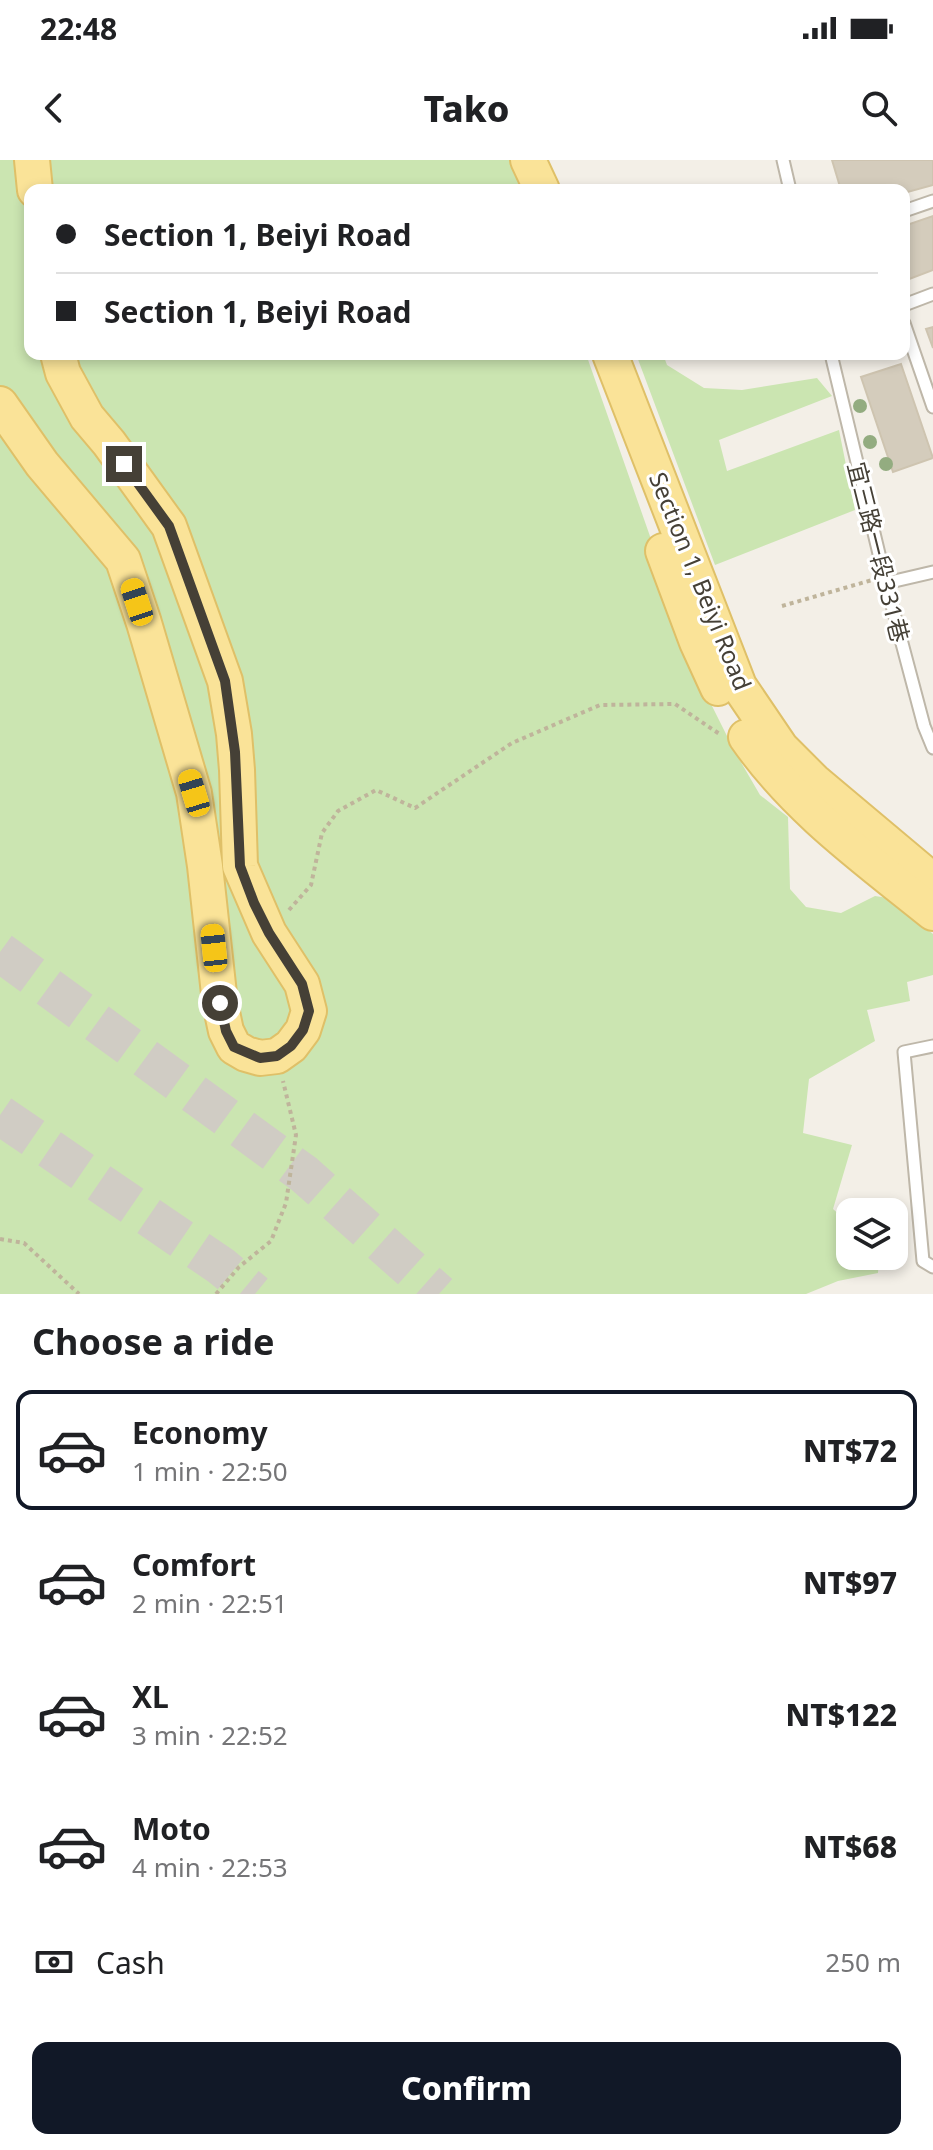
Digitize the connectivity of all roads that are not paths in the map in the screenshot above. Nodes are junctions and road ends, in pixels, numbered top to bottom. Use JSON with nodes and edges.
{"nodes":[{"id":1,"x":32,"y":160,"type":"edge"},
{"id":2,"x":528,"y":160,"type":"edge"},
{"id":3,"x":783,"y":160,"type":"edge"},
{"id":4,"x":34,"y":184,"type":"edge"},
{"id":5,"x":539,"y":184,"type":"edge"},
{"id":6,"x":789,"y":184,"type":"edge"},
{"id":7,"x":933,"y":201,"type":"edge"},
{"id":8,"x":910,"y":209,"type":"edge"},
{"id":9,"x":933,"y":294,"type":"edge"},
{"id":10,"x":910,"y":303,"type":"edge"},
{"id":11,"x":910,"y":340,"type":"edge"},
{"id":12,"x":60,"y":360,"type":"edge"},
{"id":13,"x":612,"y":360,"type":"edge"},
{"id":14,"x":832,"y":360,"type":"edge"},
{"id":15,"x":628,"y":399,"type":"junction"},
{"id":16,"x":0,"y":404,"type":"edge"},
{"id":17,"x":933,"y":407,"type":"edge"},
{"id":18,"x":933,"y":572,"type":"edge"},
{"id":19,"x":886,"y":583,"type":"junction"},
{"id":20,"x":933,"y":748,"type":"edge"},
{"id":21,"x":933,"y":881,"type":"edge"},
{"id":22,"x":933,"y":913,"type":"edge"},
{"id":23,"x":933,"y":1046,"type":"edge"},
{"id":24,"x":933,"y":1267,"type":"edge"}],
"edges":[{"from":1,"to":4,"type":"main road"},
{"from":2,"to":5,"type":"main road"},
{"from":3,"to":6,"type":"lane"},
{"from":7,"to":8,"type":"lane"},
{"from":9,"to":10,"type":"lane"},
{"from":11,"to":17,"type":"lane"},
{"from":12,"to":16,"type":"main road"},
{"from":13,"to":15,"type":"main road","name":"Section 1, Beiyi Road"},
{"from":14,"to":19,"type":"lane","name":"宜三路一段331巷"},
{"from":15,"to":21,"type":"main road","name":"Section 1, Beiyi Road"},
{"from":15,"to":22,"type":"main road","name":"Section 1, Beiyi Road"},
{"from":18,"to":19,"type":"lane"},
{"from":19,"to":20,"type":"lane","name":"宜三路一段331巷"},
{"from":23,"to":24,"type":"lane"}]}
